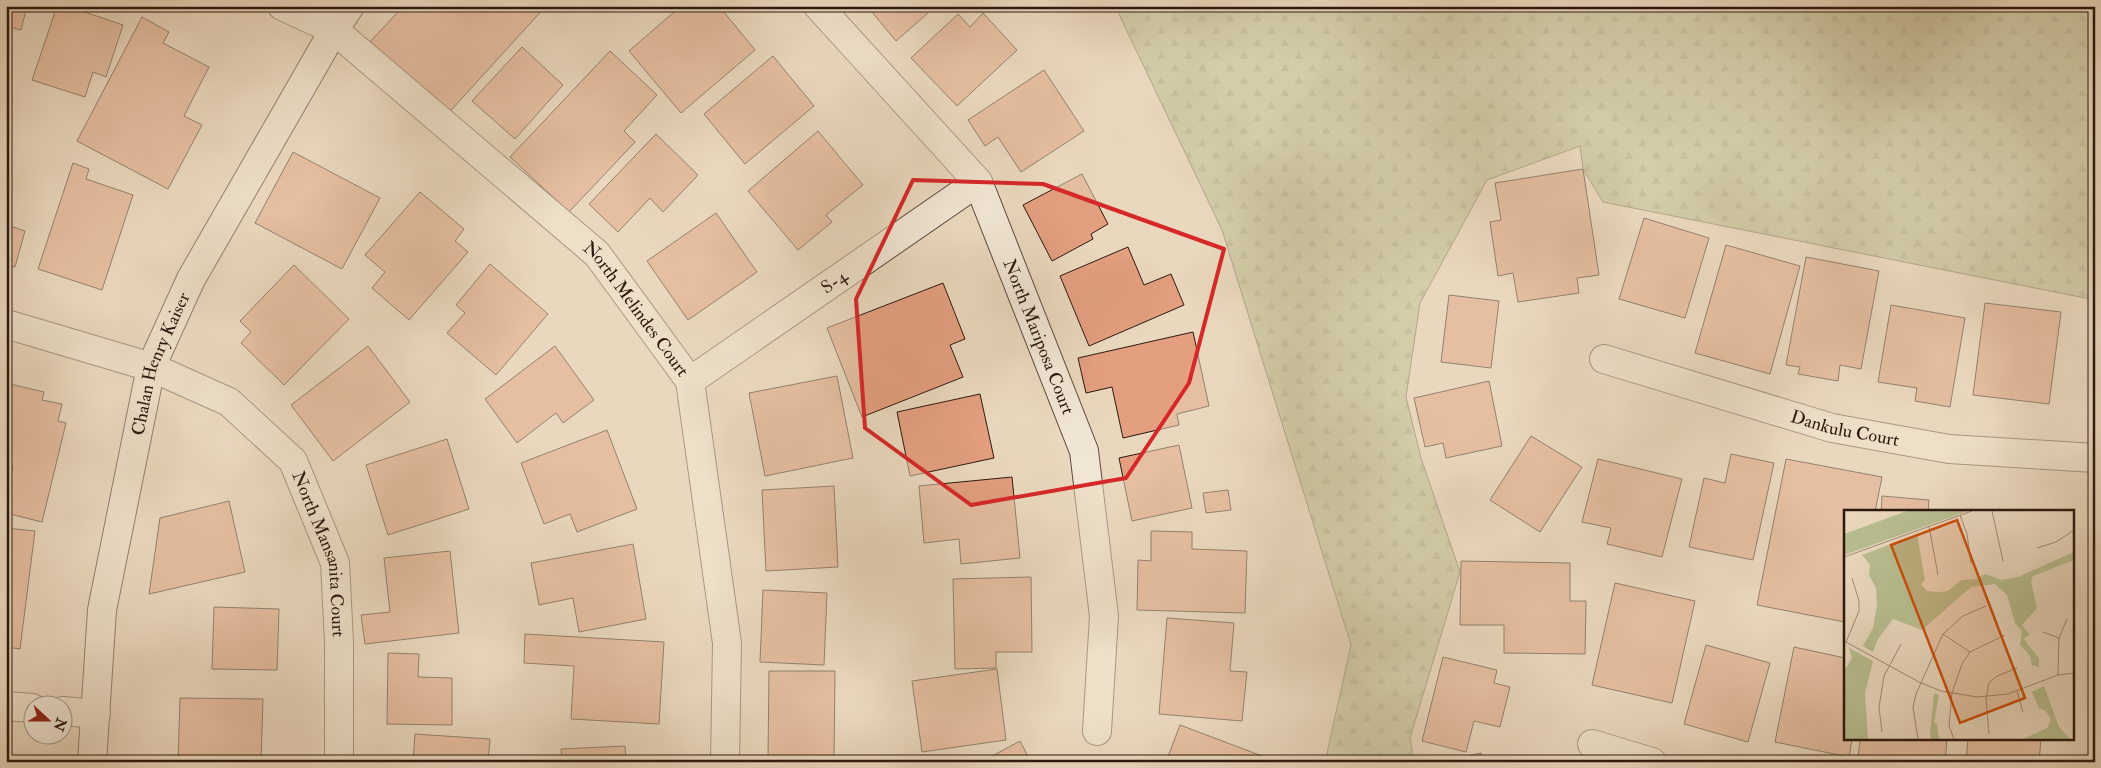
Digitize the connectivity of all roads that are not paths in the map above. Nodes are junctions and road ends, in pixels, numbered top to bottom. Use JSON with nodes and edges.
{"nodes":[{"id":1,"x":282,"y":6,"type":"edge"},
{"id":2,"x":350,"y":6,"type":"edge"},
{"id":3,"x":818,"y":6,"type":"edge"},
{"id":4,"x":334,"y":30,"type":"junction"},
{"id":5,"x":978,"y":182,"type":"junction"},
{"id":6,"x":6,"y":324,"type":"edge"},
{"id":7,"x":1604,"y":359,"type":"dead end"},
{"id":8,"x":152,"y":367,"type":"junction"},
{"id":9,"x":690,"y":381,"type":"junction"},
{"id":10,"x":2095,"y":458,"type":"edge"},
{"id":11,"x":6,"y":706,"type":"edge"},
{"id":12,"x":22,"y":707,"type":"edge"},
{"id":13,"x":72,"y":712,"type":"edge"},
{"id":14,"x":96,"y":714,"type":"junction"},
{"id":15,"x":1097,"y":731,"type":"dead end"},
{"id":16,"x":1592,"y":744,"type":"dead end"},
{"id":17,"x":92,"y":762,"type":"edge"},
{"id":18,"x":340,"y":762,"type":"edge"},
{"id":19,"x":725,"y":762,"type":"edge"},
{"id":20,"x":1652,"y":762,"type":"edge"}],
"edges":[{"from":1,"to":4,"type":"street","name":"North Melindes Court"},
{"from":2,"to":4,"type":"street","name":"Chalan Henry Kaiser"},
{"from":3,"to":5,"type":"street","name":"North Mariposa Court"},
{"from":4,"to":8,"type":"street","name":"Chalan Henry Kaiser"},
{"from":4,"to":9,"type":"street","name":"North Melindes Court"},
{"from":5,"to":9,"type":"street","name":"S-4"},
{"from":5,"to":15,"type":"street","name":"North Mariposa Court"},
{"from":6,"to":8,"type":"street","name":"North Mansanita Court"},
{"from":7,"to":10,"type":"street","name":"Dankulu Court"},
{"from":8,"to":14,"type":"street","name":"Chalan Henry Kaiser"},
{"from":8,"to":18,"type":"street","name":"North Mansanita Court"},
{"from":9,"to":19,"type":"street","name":"North Melindes Court"},
{"from":11,"to":12,"type":"street"},
{"from":13,"to":14,"type":"street"},
{"from":14,"to":17,"type":"street","name":"Chalan Henry Kaiser"},
{"from":16,"to":20,"type":"street"}]}
